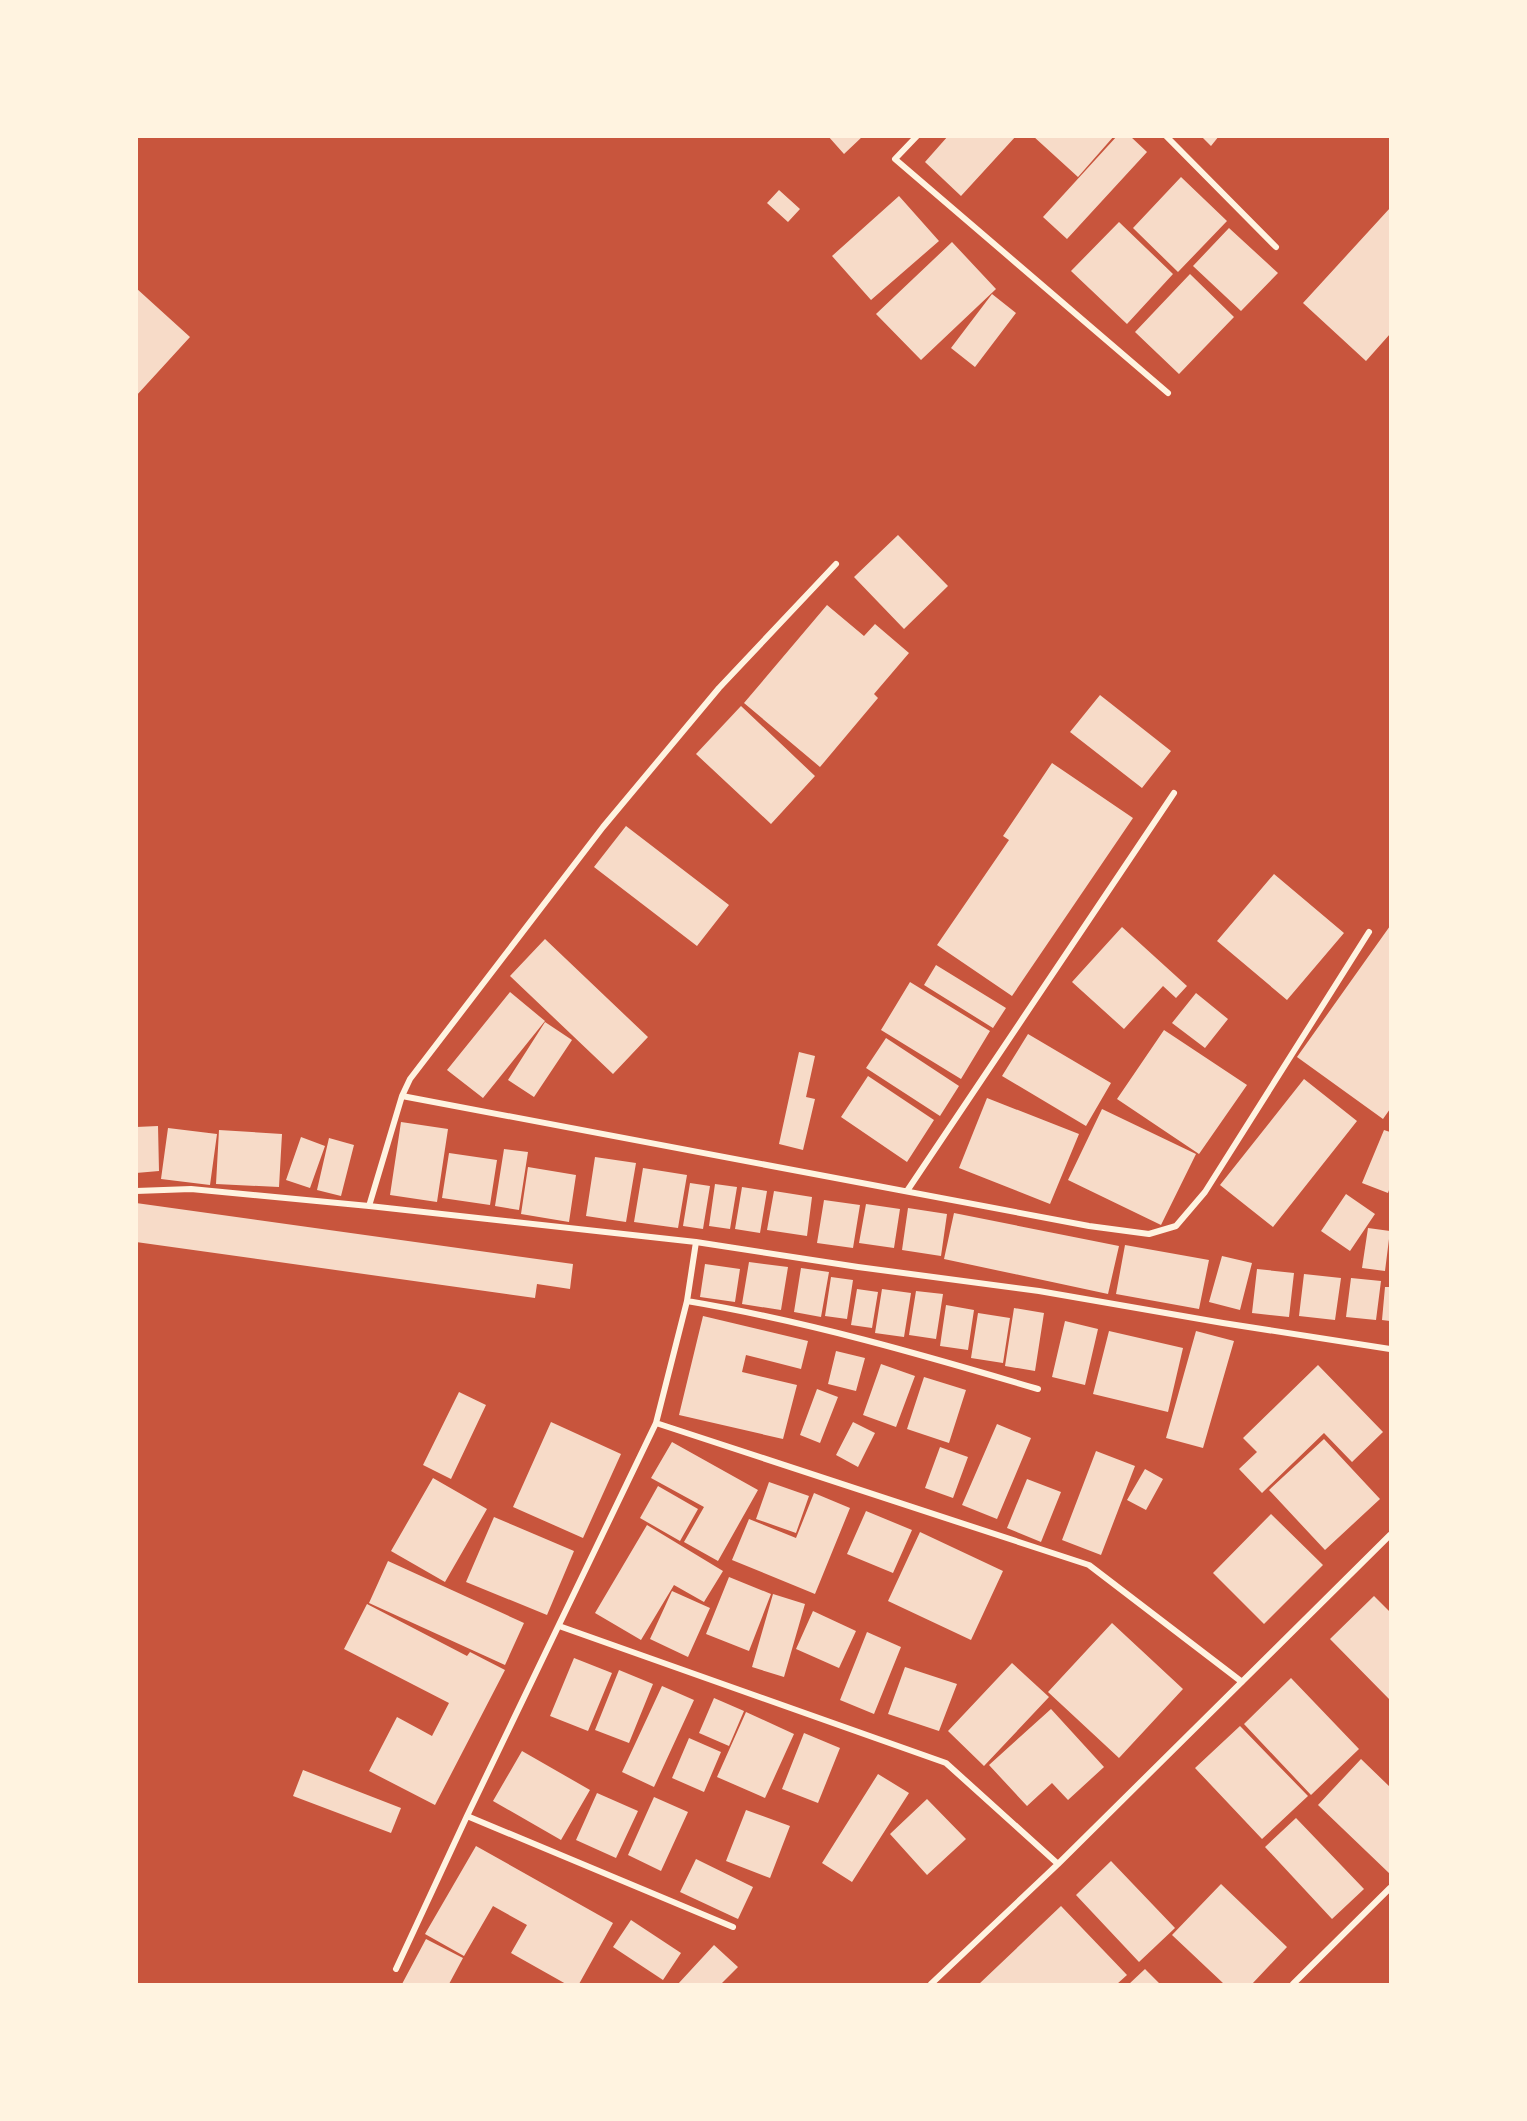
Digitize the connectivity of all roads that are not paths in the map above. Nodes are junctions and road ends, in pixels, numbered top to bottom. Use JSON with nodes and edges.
{"nodes":[{"id":1,"x":917,"y":136,"type":"edge"},
{"id":2,"x":1166,"y":136,"type":"edge"},
{"id":3,"x":1276,"y":247,"type":"dead end"},
{"id":4,"x":1168,"y":393,"type":"dead end"},
{"id":5,"x":836,"y":564,"type":"dead end"},
{"id":6,"x":1174,"y":793,"type":"dead end"},
{"id":7,"x":1369,"y":932,"type":"dead end"},
{"id":8,"x":402,"y":1096,"type":"junction"},
{"id":9,"x":136,"y":1191,"type":"edge"},
{"id":10,"x":907,"y":1191,"type":"junction"},
{"id":11,"x":369,"y":1206,"type":"junction"},
{"id":12,"x":696,"y":1242,"type":"junction"},
{"id":13,"x":687,"y":1301,"type":"junction"},
{"id":14,"x":1390,"y":1349,"type":"edge"},
{"id":15,"x":1038,"y":1389,"type":"dead end"},
{"id":16,"x":656,"y":1424,"type":"junction"},
{"id":17,"x":1390,"y":1535,"type":"edge"},
{"id":18,"x":559,"y":1626,"type":"junction"},
{"id":19,"x":1242,"y":1682,"type":"junction"},
{"id":20,"x":466,"y":1816,"type":"junction"},
{"id":21,"x":1058,"y":1864,"type":"junction"},
{"id":22,"x":1390,"y":1888,"type":"edge"},
{"id":23,"x":734,"y":1927,"type":"dead end"},
{"id":24,"x":396,"y":1969,"type":"dead end"},
{"id":25,"x":931,"y":1984,"type":"edge"},
{"id":26,"x":1293,"y":1984,"type":"edge"}],
"edges":[{"from":1,"to":4,"type":"street"},
{"from":2,"to":3,"type":"street"},
{"from":5,"to":8,"type":"street"},
{"from":6,"to":10,"type":"street"},
{"from":7,"to":10,"type":"street"},
{"from":8,"to":10,"type":"street"},
{"from":8,"to":11,"type":"street"},
{"from":9,"to":11,"type":"street"},
{"from":11,"to":12,"type":"street"},
{"from":12,"to":13,"type":"street"},
{"from":12,"to":14,"type":"street"},
{"from":13,"to":15,"type":"street"},
{"from":13,"to":16,"type":"street"},
{"from":16,"to":18,"type":"street"},
{"from":16,"to":19,"type":"street"},
{"from":17,"to":19,"type":"street"},
{"from":18,"to":20,"type":"street"},
{"from":18,"to":21,"type":"street"},
{"from":19,"to":21,"type":"street"},
{"from":20,"to":23,"type":"street"},
{"from":20,"to":24,"type":"street"},
{"from":21,"to":25,"type":"street"},
{"from":22,"to":26,"type":"street"}]}
